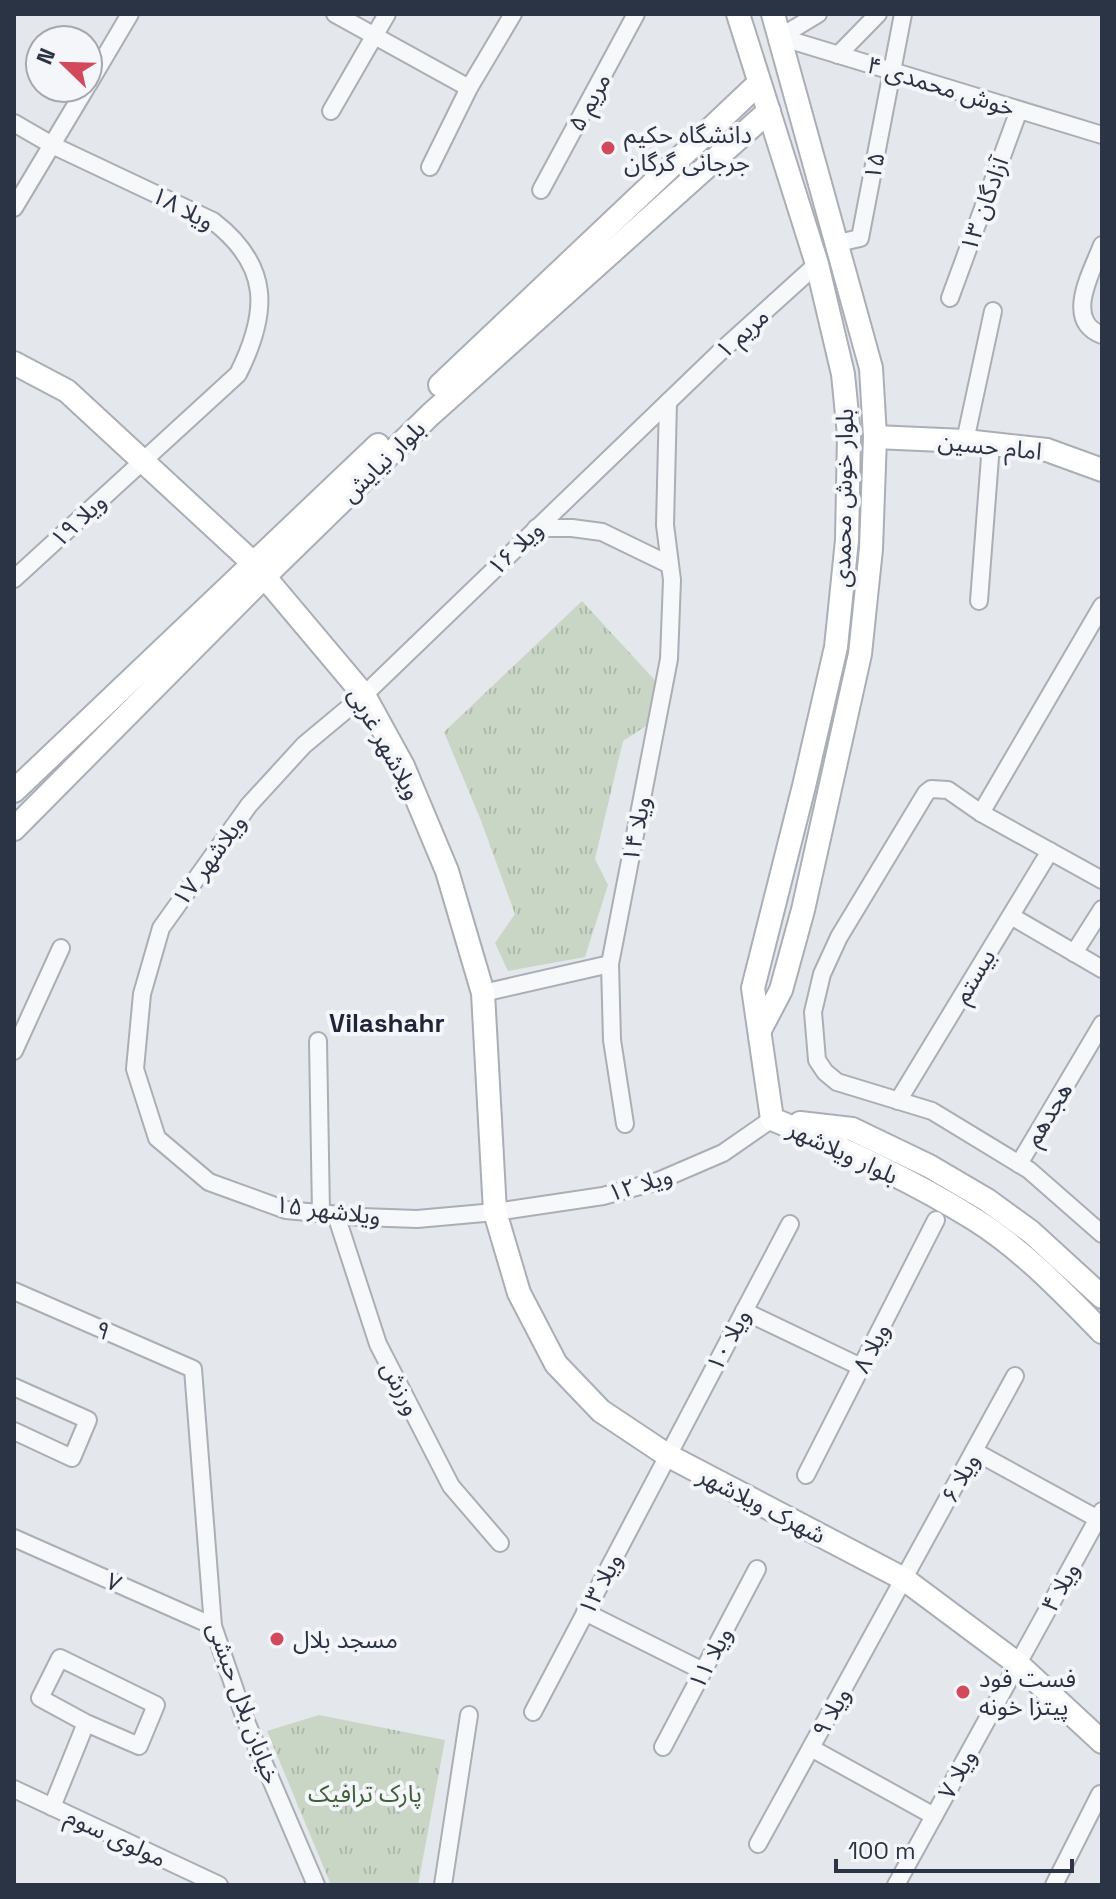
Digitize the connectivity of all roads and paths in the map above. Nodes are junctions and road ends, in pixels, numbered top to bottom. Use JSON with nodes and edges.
{"nodes":[{"id":1,"x":130,"y":14,"type":"edge"},
{"id":2,"x":335,"y":14,"type":"edge"},
{"id":3,"x":387,"y":14,"type":"edge"},
{"id":4,"x":513,"y":14,"type":"edge"},
{"id":5,"x":636,"y":14,"type":"edge"},
{"id":6,"x":738,"y":14,"type":"edge"},
{"id":7,"x":773,"y":14,"type":"edge"},
{"id":8,"x":818,"y":14,"type":"edge"},
{"id":9,"x":878,"y":14,"type":"edge"},
{"id":10,"x":903,"y":14,"type":"edge"},
{"id":11,"x":375,"y":36,"type":"junction"},
{"id":12,"x":780,"y":37,"type":"junction"},
{"id":13,"x":838,"y":55,"type":"junction"},
{"id":14,"x":104,"y":58,"type":"edge"},
{"id":15,"x":893,"y":71,"type":"junction"},
{"id":16,"x":759,"y":83,"type":"junction"},
{"id":17,"x":469,"y":88,"type":"junction"},
{"id":18,"x":76,"y":104,"type":"edge"},
{"id":19,"x":1019,"y":110,"type":"junction"},
{"id":20,"x":331,"y":111,"type":"dead end"},
{"id":21,"x":769,"y":111,"type":"junction"},
{"id":22,"x":14,"y":123,"type":"edge"},
{"id":23,"x":1102,"y":135,"type":"edge"},
{"id":24,"x":52,"y":145,"type":"junction"},
{"id":25,"x":430,"y":167,"type":"dead end"},
{"id":26,"x":541,"y":190,"type":"dead end"},
{"id":27,"x":14,"y":208,"type":"edge"},
{"id":28,"x":838,"y":243,"type":"junction"},
{"id":29,"x":1102,"y":245,"type":"edge"},
{"id":30,"x":817,"y":264,"type":"junction"},
{"id":31,"x":570,"y":276,"type":"junction"},
{"id":32,"x":950,"y":298,"type":"dead end"},
{"id":33,"x":993,"y":311,"type":"dead end"},
{"id":34,"x":1102,"y":335,"type":"edge"},
{"id":35,"x":14,"y":363,"type":"edge"},
{"id":36,"x":668,"y":402,"type":"junction"},
{"id":37,"x":875,"y":437,"type":"junction"},
{"id":38,"x":965,"y":441,"type":"junction"},
{"id":39,"x":991,"y":444,"type":"junction"},
{"id":40,"x":141,"y":461,"type":"junction"},
{"id":41,"x":1102,"y":470,"type":"edge"},
{"id":42,"x":536,"y":528,"type":"junction"},
{"id":43,"x":668,"y":564,"type":"junction"},
{"id":44,"x":259,"y":570,"type":"junction"},
{"id":45,"x":14,"y":579,"type":"edge"},
{"id":46,"x":979,"y":601,"type":"dead end"},
{"id":47,"x":1102,"y":606,"type":"edge"},
{"id":48,"x":364,"y":695,"type":"junction"},
{"id":49,"x":101,"y":708,"type":"junction"},
{"id":50,"x":116,"y":726,"type":"junction"},
{"id":51,"x":806,"y":777,"type":"junction"},
{"id":52,"x":832,"y":783,"type":"junction"},
{"id":53,"x":14,"y":791,"type":"edge"},
{"id":54,"x":981,"y":813,"type":"junction"},
{"id":55,"x":14,"y":829,"type":"edge"},
{"id":56,"x":1050,"y":851,"type":"junction"},
{"id":57,"x":1102,"y":880,"type":"edge"},
{"id":58,"x":1102,"y":909,"type":"edge"},
{"id":59,"x":1011,"y":916,"type":"junction"},
{"id":60,"x":61,"y":948,"type":"dead end"},
{"id":61,"x":1074,"y":953,"type":"junction"},
{"id":62,"x":610,"y":964,"type":"junction"},
{"id":63,"x":1102,"y":969,"type":"edge"},
{"id":64,"x":483,"y":993,"type":"junction"},
{"id":65,"x":1102,"y":1024,"type":"edge"},
{"id":66,"x":760,"y":1030,"type":"junction"},
{"id":67,"x":318,"y":1041,"type":"dead end"},
{"id":68,"x":14,"y":1051,"type":"edge"},
{"id":69,"x":135,"y":1069,"type":"joint"},
{"id":70,"x":898,"y":1101,"type":"junction"},
{"id":71,"x":772,"y":1119,"type":"junction"},
{"id":72,"x":625,"y":1124,"type":"dead end"},
{"id":73,"x":1019,"y":1164,"type":"junction"},
{"id":74,"x":495,"y":1212,"type":"junction"},
{"id":75,"x":328,"y":1214,"type":"junction"},
{"id":76,"x":936,"y":1220,"type":"dead end"},
{"id":77,"x":790,"y":1224,"type":"dead end"},
{"id":78,"x":1102,"y":1234,"type":"edge"},
{"id":79,"x":14,"y":1291,"type":"edge"},
{"id":80,"x":1102,"y":1297,"type":"edge"},
{"id":81,"x":744,"y":1311,"type":"junction"},
{"id":82,"x":1102,"y":1332,"type":"edge"},
{"id":83,"x":861,"y":1367,"type":"junction"},
{"id":84,"x":193,"y":1369,"type":"joint"},
{"id":85,"x":1015,"y":1376,"type":"dead end"},
{"id":86,"x":14,"y":1387,"type":"edge"},
{"id":87,"x":18,"y":1433,"type":"edge"},
{"id":88,"x":974,"y":1451,"type":"junction"},
{"id":89,"x":14,"y":1452,"type":"edge"},
{"id":90,"x":667,"y":1455,"type":"junction"},
{"id":91,"x":806,"y":1475,"type":"dead end"},
{"id":92,"x":1100,"y":1515,"type":"edge"},
{"id":93,"x":14,"y":1538,"type":"edge"},
{"id":94,"x":500,"y":1543,"type":"dead end"},
{"id":95,"x":757,"y":1569,"type":"dead end"},
{"id":96,"x":904,"y":1579,"type":"junction"},
{"id":97,"x":585,"y":1612,"type":"junction"},
{"id":98,"x":213,"y":1626,"type":"junction"},
{"id":99,"x":1018,"y":1664,"type":"junction"},
{"id":100,"x":703,"y":1671,"type":"junction"},
{"id":101,"x":533,"y":1712,"type":"dead end"},
{"id":102,"x":469,"y":1715,"type":"dead end"},
{"id":103,"x":86,"y":1723,"type":"junction"},
{"id":104,"x":1102,"y":1742,"type":"edge"},
{"id":105,"x":663,"y":1747,"type":"dead end"},
{"id":106,"x":811,"y":1748,"type":"junction"},
{"id":107,"x":14,"y":1789,"type":"edge"},
{"id":108,"x":1100,"y":1794,"type":"dead end"},
{"id":109,"x":52,"y":1807,"type":"junction"},
{"id":110,"x":934,"y":1816,"type":"junction"},
{"id":111,"x":758,"y":1844,"type":"dead end"},
{"id":112,"x":1059,"y":1883,"type":"edge"},
{"id":113,"x":219,"y":1885,"type":"edge"},
{"id":114,"x":316,"y":1885,"type":"edge"},
{"id":115,"x":443,"y":1885,"type":"edge"},
{"id":116,"x":896,"y":1885,"type":"edge"}],
"edges":[{"from":1,"to":14,"type":"street"},
{"from":2,"to":11,"type":"street"},
{"from":3,"to":11,"type":"street"},
{"from":4,"to":17,"type":"street"},
{"from":5,"to":26,"type":"street","name":"۵ مریم"},
{"from":6,"to":16,"type":"street","name":"بلوار خوش محمدی"},
{"from":7,"to":12,"type":"street","name":"بلوار خوش محمدی"},
{"from":8,"to":12,"type":"street"},
{"from":9,"to":13,"type":"street"},
{"from":10,"to":15,"type":"street"},
{"from":11,"to":17,"type":"street"},
{"from":11,"to":20,"type":"street"},
{"from":12,"to":13,"type":"street","name":"خوش محمدی ۴"},
{"from":12,"to":28,"type":"street","name":"بلوار خوش محمدی"},
{"from":13,"to":15,"type":"street","name":"خوش محمدی ۴"},
{"from":15,"to":19,"type":"street","name":"خوش محمدی ۴"},
{"from":15,"to":28,"type":"street","name":"۱۵"},
{"from":16,"to":21,"type":"street","name":"بلوار خوش محمدی"},
{"from":16,"to":31,"type":"street","name":"بلوار نیایش"},
{"from":17,"to":25,"type":"street"},
{"from":18,"to":24,"type":"street"},
{"from":19,"to":23,"type":"street","name":"خوش محمدی ۴"},
{"from":19,"to":32,"type":"street","name":"آزادگان ۱۳"},
{"from":21,"to":30,"type":"street","name":"بلوار خوش محمدی"},
{"from":21,"to":31,"type":"street","name":"بلوار نیایش"},
{"from":22,"to":24,"type":"street","name":"ویلا ۱۸"},
{"from":24,"to":27,"type":"street"},
{"from":24,"to":40,"type":"street","name":"ویلا ۱۸"},
{"from":28,"to":37,"type":"street","name":"بلوار خوش محمدی"},
{"from":29,"to":34,"type":"street"},
{"from":30,"to":36,"type":"street","name":"۱ مریم"},
{"from":30,"to":51,"type":"street","name":"بلوار خوش محمدی"},
{"from":31,"to":44,"type":"street","name":"بلوار نیایش"},
{"from":33,"to":38,"type":"street"},
{"from":35,"to":40,"type":"street","name":"ویلاشهر غربی"},
{"from":36,"to":42,"type":"street","name":"۱۶ ویلا"},
{"from":36,"to":43,"type":"street","name":"۱۴ ویلا"},
{"from":37,"to":38,"type":"street","name":"امام حسین"},
{"from":37,"to":52,"type":"street","name":"بلوار خوش محمدی"},
{"from":38,"to":39,"type":"street","name":"امام حسین"},
{"from":39,"to":41,"type":"street","name":"امام حسین"},
{"from":39,"to":46,"type":"street"},
{"from":40,"to":44,"type":"street","name":"ویلاشهر غربی"},
{"from":40,"to":45,"type":"street","name":"۱۹ ویلا"},
{"from":42,"to":43,"type":"street"},
{"from":42,"to":48,"type":"street","name":"۱۶ ویلا"},
{"from":43,"to":62,"type":"street","name":"۱۴ ویلا"},
{"from":44,"to":48,"type":"street","name":"ویلاشهر غربی"},
{"from":44,"to":49,"type":"street","name":"بلوار نیایش"},
{"from":44,"to":50,"type":"street","name":"بلوار نیایش"},
{"from":47,"to":54,"type":"street"},
{"from":48,"to":64,"type":"street","name":"ویلاشهر غربی"},
{"from":48,"to":69,"type":"street","name":"ویلاشهر ۱۷"},
{"from":49,"to":50,"type":"street"},
{"from":49,"to":53,"type":"street","name":"بلوار نیایش"},
{"from":50,"to":55,"type":"street","name":"بلوار نیایش"},
{"from":51,"to":52,"type":"street"},
{"from":51,"to":66,"type":"street","name":"بلوار خوش محمدی"},
{"from":52,"to":66,"type":"street","name":"بلوار خوش محمدی"},
{"from":54,"to":56,"type":"street"},
{"from":54,"to":70,"type":"street"},
{"from":56,"to":57,"type":"street"},
{"from":56,"to":59,"type":"street","name":"بیستم"},
{"from":58,"to":61,"type":"street"},
{"from":59,"to":61,"type":"street"},
{"from":59,"to":70,"type":"street","name":"بیستم"},
{"from":60,"to":68,"type":"street"},
{"from":61,"to":63,"type":"street"},
{"from":62,"to":64,"type":"street"},
{"from":62,"to":72,"type":"street","name":"۱۴ ویلا"},
{"from":64,"to":74,"type":"street","name":"ویلاشهر غربی"},
{"from":65,"to":73,"type":"street","name":"هجدهم"},
{"from":66,"to":71,"type":"street"},
{"from":67,"to":75,"type":"street","name":"ورزش"},
{"from":69,"to":75,"type":"street","name":"ویلاشهر ۱۵"},
{"from":70,"to":73,"type":"street"},
{"from":71,"to":74,"type":"street","name":"ویلا ۱۲"},
{"from":71,"to":80,"type":"street","name":"بلوار ویلاشهر"},
{"from":71,"to":82,"type":"street","name":"بلوار ویلاشهر"},
{"from":73,"to":78,"type":"street"},
{"from":74,"to":75,"type":"street","name":"ویلاشهر ۱۵"},
{"from":74,"to":90,"type":"street","name":"شهرک ویلاشهر"},
{"from":75,"to":94,"type":"street","name":"ورزش"},
{"from":76,"to":83,"type":"street","name":"ویلا ۸"},
{"from":77,"to":81,"type":"street","name":"۱۰ ویلا"},
{"from":79,"to":84,"type":"street","name":"۹"},
{"from":81,"to":83,"type":"street"},
{"from":81,"to":90,"type":"street","name":"۱۰ ویلا"},
{"from":83,"to":91,"type":"street","name":"ویلا ۸"},
{"from":84,"to":98,"type":"street","name":"خیابان بلال حبشی"},
{"from":85,"to":88,"type":"street","name":"۶ ویلا"},
{"from":86,"to":87,"type":"street"},
{"from":87,"to":89,"type":"street"},
{"from":88,"to":92,"type":"street"},
{"from":88,"to":96,"type":"street","name":"۶ ویلا"},
{"from":90,"to":96,"type":"street","name":"شهرک ویلاشهر"},
{"from":90,"to":97,"type":"street","name":"۱۳ ویلا"},
{"from":92,"to":99,"type":"street","name":"۴ ویلا"},
{"from":93,"to":98,"type":"street","name":"۷"},
{"from":95,"to":100,"type":"street","name":"۱۱ ویلا"},
{"from":96,"to":99,"type":"street","name":"شهرک ویلاشهر"},
{"from":96,"to":106,"type":"street","name":"۹ ویلا"},
{"from":97,"to":100,"type":"street"},
{"from":97,"to":101,"type":"street","name":"۱۳ ویلا"},
{"from":98,"to":114,"type":"street","name":"خیابان بلال حبشی"},
{"from":99,"to":104,"type":"street","name":"شهرک ویلاشهر"},
{"from":99,"to":110,"type":"street","name":"۷ ویلا"},
{"from":100,"to":105,"type":"street","name":"۱۱ ویلا"},
{"from":102,"to":115,"type":"street"},
{"from":103,"to":103,"type":"street"},
{"from":103,"to":109,"type":"street"},
{"from":106,"to":110,"type":"street"},
{"from":106,"to":111,"type":"street","name":"۹ ویلا"},
{"from":107,"to":109,"type":"street","name":"مولوی سوم"},
{"from":108,"to":112,"type":"street"},
{"from":109,"to":113,"type":"street","name":"مولوی سوم"},
{"from":110,"to":116,"type":"street","name":"۷ ویلا"}]}
